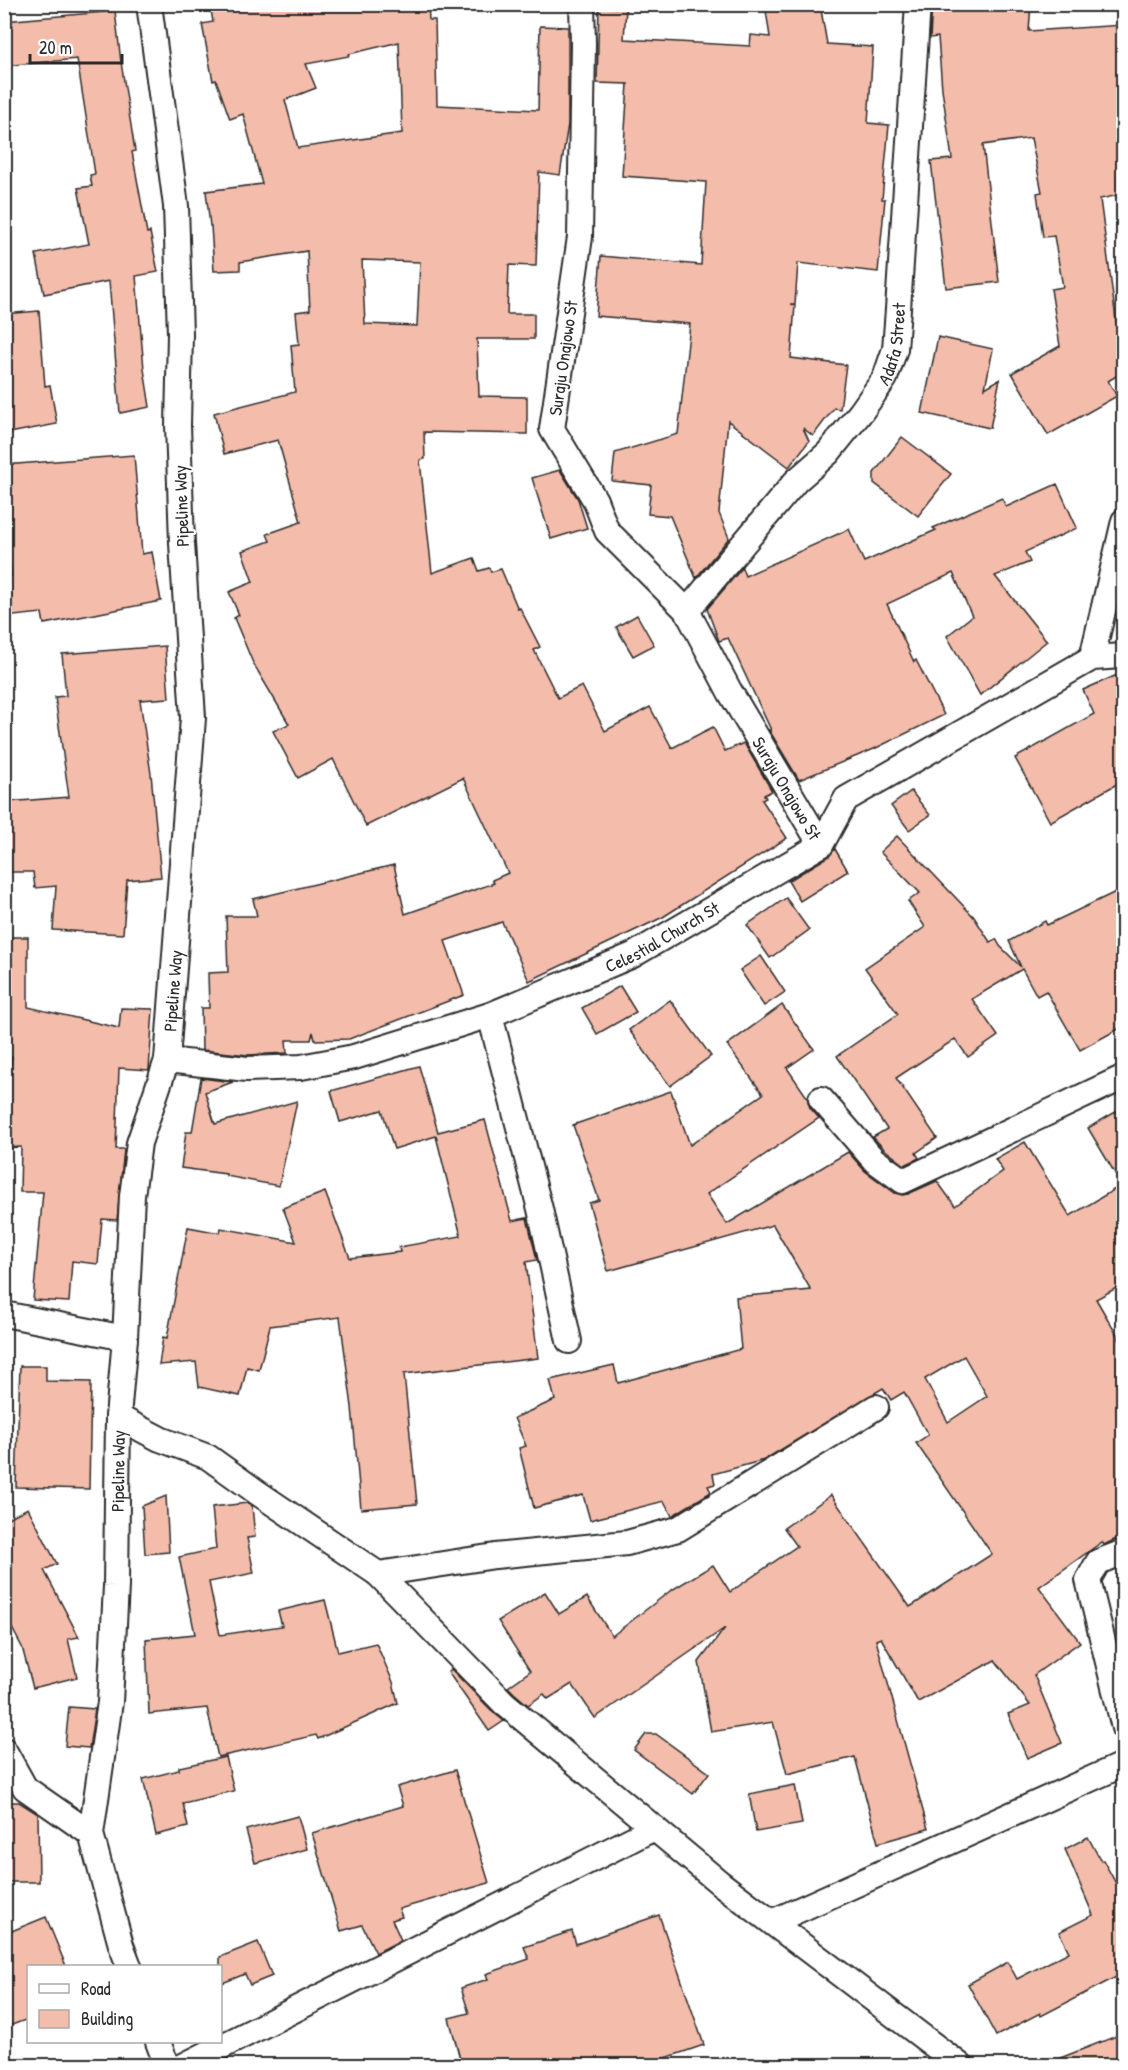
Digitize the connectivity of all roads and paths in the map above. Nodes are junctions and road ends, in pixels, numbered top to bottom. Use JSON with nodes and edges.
{"nodes":[{"id":1,"x":149,"y":4,"type":"edge"},
{"id":2,"x":582,"y":4,"type":"edge"},
{"id":3,"x":918,"y":4,"type":"edge"},
{"id":4,"x":1124,"y":521,"type":"edge"},
{"id":5,"x":687,"y":611,"type":"junction"},
{"id":6,"x":1124,"y":656,"type":"edge"},
{"id":7,"x":1092,"y":658,"type":"junction"},
{"id":8,"x":821,"y":845,"type":"junction"},
{"id":9,"x":490,"y":1016,"type":"junction"},
{"id":10,"x":167,"y":1060,"type":"junction"},
{"id":11,"x":1124,"y":1077,"type":"edge"},
{"id":12,"x":821,"y":1099,"type":"dead end"},
{"id":13,"x":4,"y":1314,"type":"edge"},
{"id":14,"x":125,"y":1338,"type":"junction"},
{"id":15,"x":569,"y":1341,"type":"dead end"},
{"id":16,"x":876,"y":1407,"type":"dead end"},
{"id":17,"x":118,"y":1417,"type":"junction"},
{"id":18,"x":1124,"y":1552,"type":"edge"},
{"id":19,"x":378,"y":1574,"type":"junction"},
{"id":20,"x":1124,"y":1728,"type":"edge"},
{"id":21,"x":4,"y":1750,"type":"edge"},
{"id":22,"x":1124,"y":1764,"type":"edge"},
{"id":23,"x":654,"y":1828,"type":"junction"},
{"id":24,"x":91,"y":1834,"type":"junction"},
{"id":25,"x":772,"y":1922,"type":"junction"},
{"id":26,"x":129,"y":1965,"type":"edge"},
{"id":27,"x":158,"y":2043,"type":"edge"},
{"id":28,"x":167,"y":2066,"type":"edge"},
{"id":29,"x":183,"y":2066,"type":"edge"},
{"id":30,"x":961,"y":2066,"type":"edge"}],
"edges":[{"from":1,"to":10,"type":"street","name":"Pipeline Way"},
{"from":2,"to":5,"type":"street","name":"Suraju Onajowo St"},
{"from":3,"to":5,"type":"street","name":"Adafa Street"},
{"from":4,"to":7,"type":"street"},
{"from":5,"to":8,"type":"street","name":"Suraju Onajowo St"},
{"from":6,"to":7,"type":"street"},
{"from":7,"to":8,"type":"street"},
{"from":8,"to":9,"type":"street","name":"Celestial Church St"},
{"from":9,"to":10,"type":"street","name":"Celestial Church St"},
{"from":9,"to":15,"type":"street"},
{"from":10,"to":14,"type":"street","name":"Pipeline Way"},
{"from":11,"to":12,"type":"street"},
{"from":13,"to":14,"type":"street"},
{"from":14,"to":17,"type":"street","name":"Pipeline Way"},
{"from":16,"to":19,"type":"street"},
{"from":17,"to":19,"type":"street"},
{"from":17,"to":24,"type":"street","name":"Pipeline Way"},
{"from":18,"to":20,"type":"street"},
{"from":19,"to":23,"type":"street"},
{"from":21,"to":24,"type":"street"},
{"from":22,"to":25,"type":"street"},
{"from":23,"to":25,"type":"street"},
{"from":23,"to":29,"type":"street"},
{"from":24,"to":26,"type":"street","name":"Pipeline Way"},
{"from":25,"to":30,"type":"street"},
{"from":27,"to":28,"type":"street"}]}
